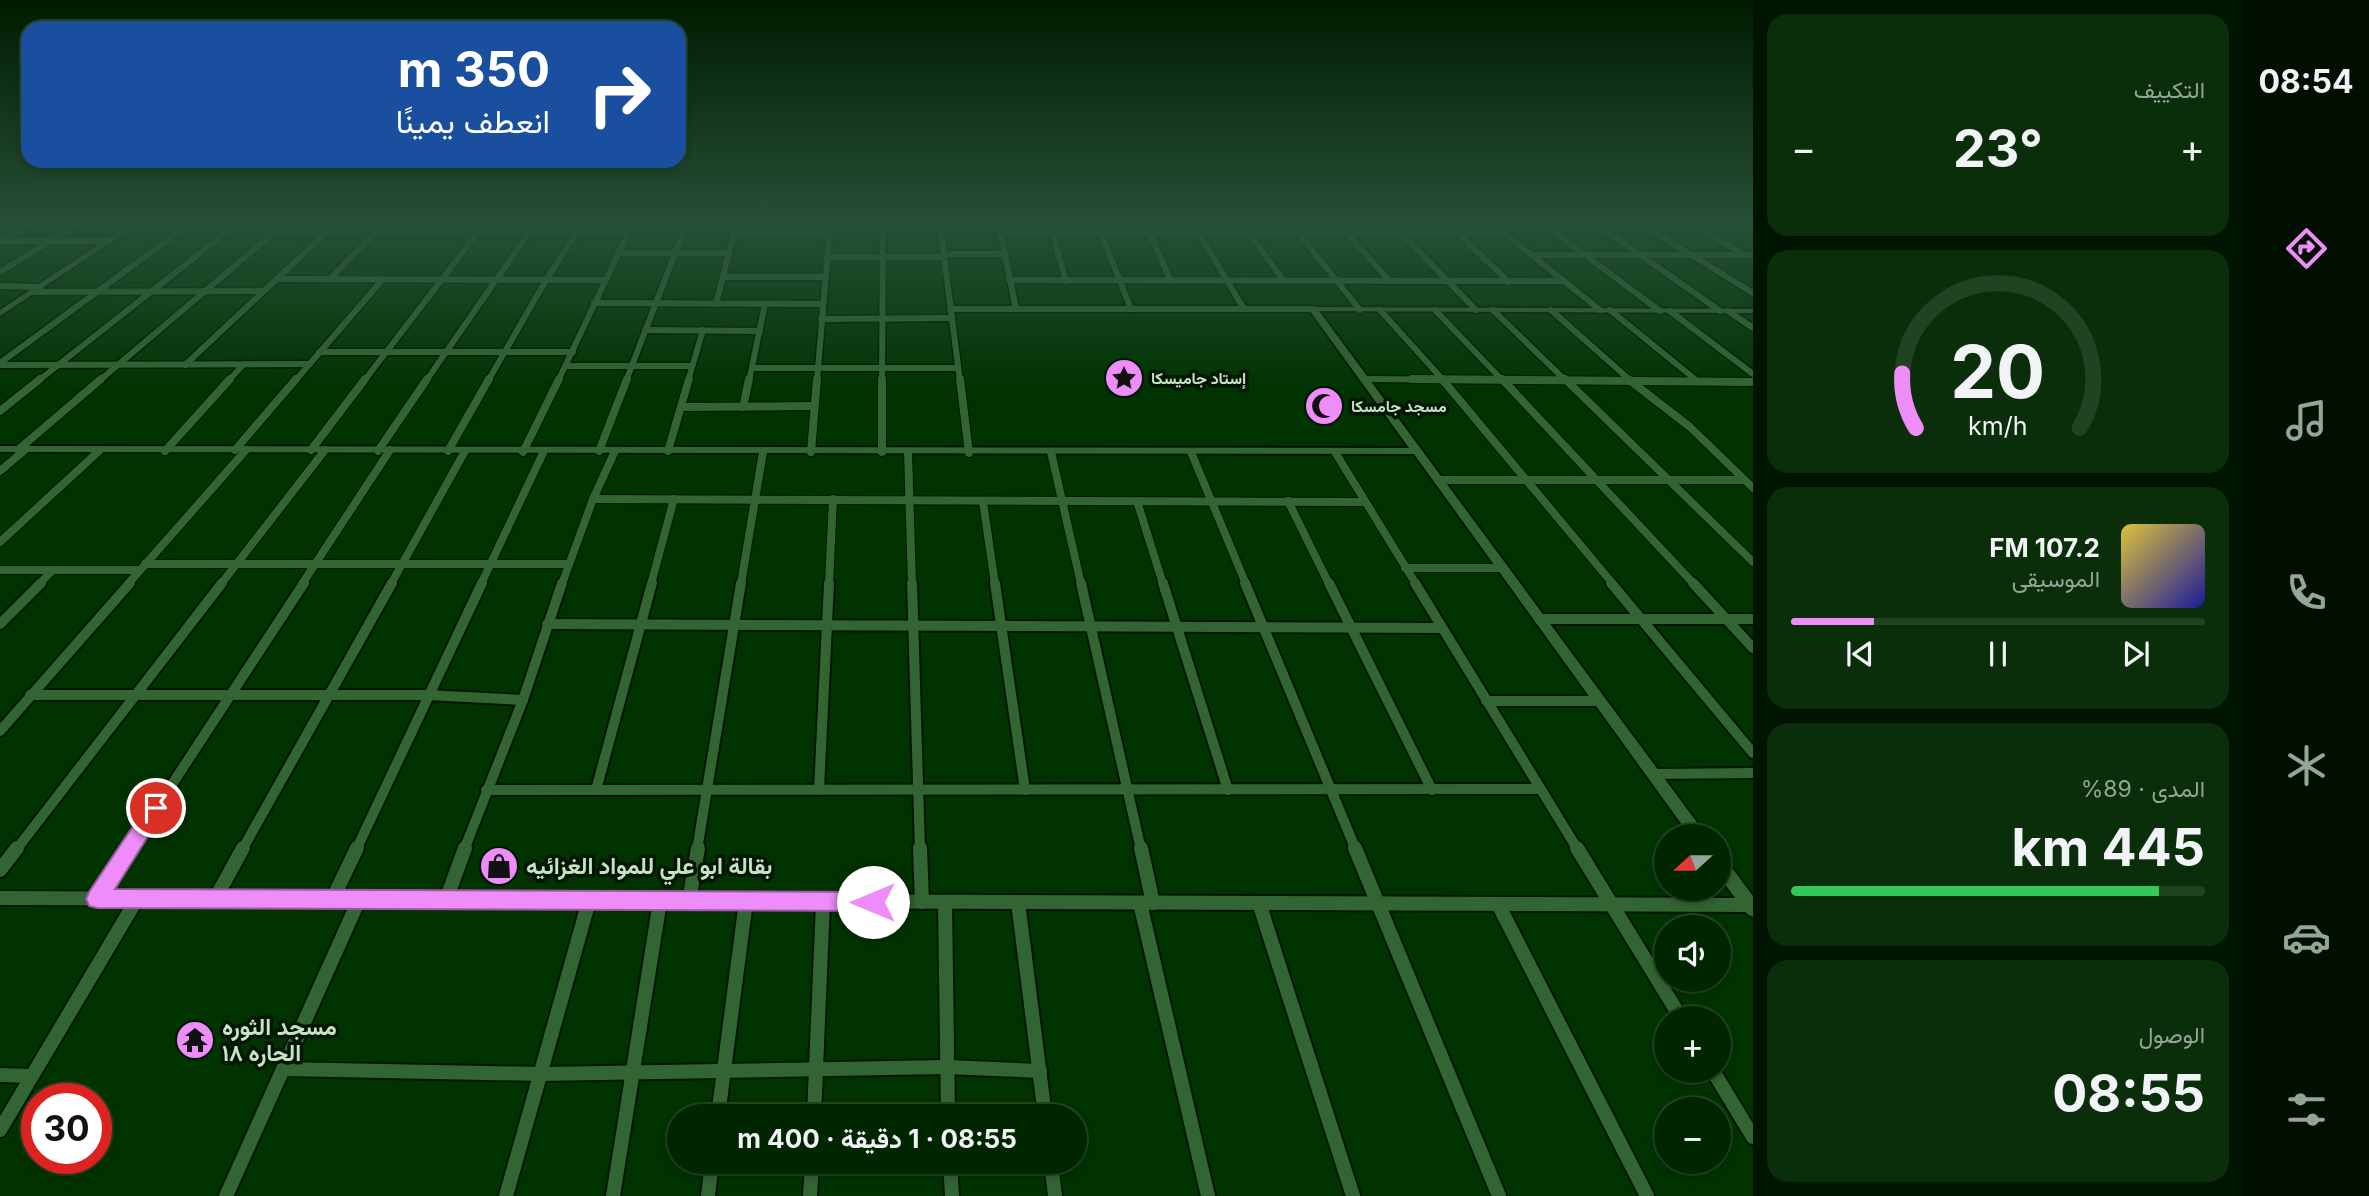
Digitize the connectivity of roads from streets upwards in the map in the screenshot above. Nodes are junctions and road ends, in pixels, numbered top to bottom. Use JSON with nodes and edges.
{"nodes":[{"id":1,"x":494,"y":280,"type":"edge"},
{"id":2,"x":546,"y":280,"type":"edge"},
{"id":3,"x":605,"y":280,"type":"edge"},
{"id":4,"x":1009,"y":280,"type":"edge"},
{"id":5,"x":49,"y":281,"type":"edge"},
{"id":6,"x":112,"y":281,"type":"edge"},
{"id":7,"x":164,"y":281,"type":"edge"},
{"id":8,"x":217,"y":281,"type":"edge"},
{"id":9,"x":274,"y":281,"type":"edge"},
{"id":10,"x":381,"y":281,"type":"edge"},
{"id":11,"x":439,"y":281,"type":"edge"},
{"id":12,"x":664,"y":281,"type":"edge"},
{"id":13,"x":722,"y":281,"type":"edge"},
{"id":14,"x":825,"y":281,"type":"edge"},
{"id":15,"x":883,"y":281,"type":"edge"},
{"id":16,"x":947,"y":281,"type":"edge"},
{"id":17,"x":1055,"y":281,"type":"edge"},
{"id":18,"x":1066,"y":281,"type":"joint"},
{"id":19,"x":1120,"y":281,"type":"junction"},
{"id":20,"x":1171,"y":281,"type":"joint"},
{"id":21,"x":1227,"y":281,"type":"junction"},
{"id":22,"x":1237,"y":281,"type":"edge"},
{"id":23,"x":1326,"y":281,"type":"edge"},
{"id":24,"x":1336,"y":281,"type":"junction"},
{"id":25,"x":1390,"y":281,"type":"joint"},
{"id":26,"x":1448,"y":281,"type":"junction"},
{"id":27,"x":1564,"y":281,"type":"joint"},
{"id":28,"x":1622,"y":281,"type":"edge"},
{"id":29,"x":1679,"y":281,"type":"edge"},
{"id":30,"x":1733,"y":281,"type":"edge"},
{"id":31,"x":1509,"y":282,"type":"joint"},
{"id":32,"x":0,"y":286,"type":"edge"},
{"id":33,"x":37,"y":289,"type":"junction"},
{"id":34,"x":99,"y":290,"type":"junction"},
{"id":35,"x":152,"y":290,"type":"junction"},
{"id":36,"x":206,"y":290,"type":"junction"},
{"id":37,"x":263,"y":290,"type":"junction"},
{"id":38,"x":1753,"y":293,"type":"edge"},
{"id":39,"x":594,"y":303,"type":"junction"},
{"id":40,"x":655,"y":303,"type":"junction"},
{"id":41,"x":716,"y":304,"type":"junction"},
{"id":42,"x":765,"y":304,"type":"junction"},
{"id":43,"x":822,"y":304,"type":"junction"},
{"id":44,"x":950,"y":309,"type":"junction"},
{"id":45,"x":1016,"y":309,"type":"junction"},
{"id":46,"x":1131,"y":309,"type":"junction"},
{"id":47,"x":1244,"y":309,"type":"junction"},
{"id":48,"x":1313,"y":309,"type":"junction"},
{"id":49,"x":1360,"y":310,"type":"junction"},
{"id":50,"x":1380,"y":310,"type":"junction"},
{"id":51,"x":1435,"y":310,"type":"junction"},
{"id":52,"x":1476,"y":310,"type":"junction"},
{"id":53,"x":1493,"y":310,"type":"junction"},
{"id":54,"x":1551,"y":310,"type":"junction"},
{"id":55,"x":1600,"y":310,"type":"junction"},
{"id":56,"x":1610,"y":310,"type":"junction"},
{"id":57,"x":1665,"y":311,"type":"junction"},
{"id":58,"x":1724,"y":311,"type":"junction"},
{"id":59,"x":1753,"y":311,"type":"edge"},
{"id":60,"x":0,"y":314,"type":"edge"},
{"id":61,"x":952,"y":318,"type":"junction"},
{"id":62,"x":821,"y":319,"type":"junction"},
{"id":63,"x":884,"y":319,"type":"junction"},
{"id":64,"x":1753,"y":328,"type":"edge"},
{"id":65,"x":645,"y":330,"type":"junction"},
{"id":66,"x":702,"y":330,"type":"junction"},
{"id":67,"x":760,"y":331,"type":"junction"},
{"id":68,"x":320,"y":352,"type":"junction"},
{"id":69,"x":388,"y":352,"type":"junction"},
{"id":70,"x":444,"y":352,"type":"junction"},
{"id":71,"x":506,"y":352,"type":"junction"},
{"id":72,"x":573,"y":352,"type":"junction"},
{"id":73,"x":0,"y":364,"type":"edge"},
{"id":74,"x":310,"y":364,"type":"junction"},
{"id":75,"x":58,"y":365,"type":"junction"},
{"id":76,"x":120,"y":365,"type":"junction"},
{"id":77,"x":185,"y":365,"type":"junction"},
{"id":78,"x":244,"y":365,"type":"junction"},
{"id":79,"x":567,"y":366,"type":"junction"},
{"id":80,"x":631,"y":366,"type":"junction"},
{"id":81,"x":692,"y":366,"type":"junction"},
{"id":82,"x":753,"y":368,"type":"junction"},
{"id":83,"x":819,"y":368,"type":"junction"},
{"id":84,"x":958,"y":368,"type":"junction"},
{"id":85,"x":882,"y":369,"type":"junction"},
{"id":86,"x":1753,"y":374,"type":"edge"},
{"id":87,"x":1441,"y":378,"type":"junction"},
{"id":88,"x":1364,"y":379,"type":"junction"},
{"id":89,"x":1500,"y":379,"type":"junction"},
{"id":90,"x":1565,"y":379,"type":"junction"},
{"id":91,"x":1628,"y":379,"type":"junction"},
{"id":92,"x":1696,"y":380,"type":"junction"},
{"id":93,"x":1753,"y":382,"type":"edge"},
{"id":94,"x":814,"y":406,"type":"junction"},
{"id":95,"x":681,"y":407,"type":"junction"},
{"id":96,"x":743,"y":407,"type":"junction"},
{"id":97,"x":0,"y":411,"type":"edge"},
{"id":98,"x":0,"y":449,"type":"edge"},
{"id":99,"x":22,"y":450,"type":"junction"},
{"id":100,"x":240,"y":450,"type":"junction"},
{"id":101,"x":310,"y":450,"type":"junction"},
{"id":102,"x":325,"y":450,"type":"junction"},
{"id":103,"x":378,"y":450,"type":"junction"},
{"id":104,"x":390,"y":450,"type":"junction"},
{"id":105,"x":99,"y":451,"type":"junction"},
{"id":106,"x":165,"y":451,"type":"junction"},
{"id":107,"x":448,"y":451,"type":"junction"},
{"id":108,"x":465,"y":451,"type":"junction"},
{"id":109,"x":599,"y":451,"type":"junction"},
{"id":110,"x":615,"y":451,"type":"junction"},
{"id":111,"x":668,"y":451,"type":"junction"},
{"id":112,"x":523,"y":452,"type":"junction"},
{"id":113,"x":544,"y":452,"type":"junction"},
{"id":114,"x":763,"y":452,"type":"junction"},
{"id":115,"x":811,"y":452,"type":"junction"},
{"id":116,"x":882,"y":452,"type":"junction"},
{"id":117,"x":1051,"y":452,"type":"junction"},
{"id":118,"x":1191,"y":452,"type":"junction"},
{"id":119,"x":1335,"y":452,"type":"junction"},
{"id":120,"x":1417,"y":452,"type":"junction"},
{"id":121,"x":908,"y":453,"type":"junction"},
{"id":122,"x":969,"y":453,"type":"junction"},
{"id":123,"x":0,"y":471,"type":"edge"},
{"id":124,"x":1438,"y":480,"type":"junction"},
{"id":125,"x":1525,"y":480,"type":"junction"},
{"id":126,"x":1598,"y":480,"type":"junction"},
{"id":127,"x":1744,"y":480,"type":"junction"},
{"id":128,"x":1672,"y":481,"type":"junction"},
{"id":129,"x":1753,"y":488,"type":"edge"},
{"id":130,"x":593,"y":499,"type":"junction"},
{"id":131,"x":674,"y":499,"type":"junction"},
{"id":132,"x":755,"y":499,"type":"junction"},
{"id":133,"x":833,"y":499,"type":"junction"},
{"id":134,"x":909,"y":500,"type":"junction"},
{"id":135,"x":1060,"y":500,"type":"junction"},
{"id":136,"x":1137,"y":501,"type":"junction"},
{"id":137,"x":1210,"y":501,"type":"junction"},
{"id":138,"x":1288,"y":501,"type":"junction"},
{"id":139,"x":983,"y":502,"type":"junction"},
{"id":140,"x":1364,"y":502,"type":"junction"},
{"id":141,"x":0,"y":542,"type":"edge"},
{"id":142,"x":1753,"y":562,"type":"edge"},
{"id":143,"x":236,"y":564,"type":"junction"},
{"id":144,"x":318,"y":564,"type":"junction"},
{"id":145,"x":401,"y":564,"type":"junction"},
{"id":146,"x":488,"y":564,"type":"junction"},
{"id":147,"x":569,"y":564,"type":"junction"},
{"id":148,"x":142,"y":567,"type":"junction"},
{"id":149,"x":1405,"y":568,"type":"junction"},
{"id":150,"x":1502,"y":568,"type":"junction"},
{"id":151,"x":0,"y":570,"type":"edge"},
{"id":152,"x":53,"y":570,"type":"junction"},
{"id":153,"x":1539,"y":619,"type":"junction"},
{"id":154,"x":1639,"y":619,"type":"junction"},
{"id":155,"x":1725,"y":619,"type":"junction"},
{"id":156,"x":1753,"y":619,"type":"edge"},
{"id":157,"x":0,"y":624,"type":"edge"},
{"id":158,"x":547,"y":624,"type":"junction"},
{"id":159,"x":640,"y":624,"type":"junction"},
{"id":160,"x":734,"y":625,"type":"junction"},
{"id":161,"x":827,"y":625,"type":"junction"},
{"id":162,"x":913,"y":626,"type":"junction"},
{"id":163,"x":1001,"y":626,"type":"junction"},
{"id":164,"x":1089,"y":626,"type":"junction"},
{"id":165,"x":1177,"y":627,"type":"junction"},
{"id":166,"x":1262,"y":627,"type":"junction"},
{"id":167,"x":1350,"y":628,"type":"junction"},
{"id":168,"x":1442,"y":628,"type":"junction"},
{"id":169,"x":1753,"y":648,"type":"edge"},
{"id":170,"x":231,"y":694,"type":"junction"},
{"id":171,"x":328,"y":694,"type":"junction"},
{"id":172,"x":30,"y":695,"type":"junction"},
{"id":173,"x":135,"y":695,"type":"junction"},
{"id":174,"x":427,"y":695,"type":"junction"},
{"id":175,"x":523,"y":700,"type":"junction"},
{"id":176,"x":1486,"y":701,"type":"junction"},
{"id":177,"x":1600,"y":701,"type":"junction"},
{"id":178,"x":2,"y":726,"type":"edge"},
{"id":179,"x":1753,"y":753,"type":"edge"},
{"id":180,"x":1753,"y":773,"type":"edge"},
{"id":181,"x":1653,"y":774,"type":"junction"},
{"id":182,"x":1540,"y":789,"type":"junction"},
{"id":183,"x":486,"y":790,"type":"junction"},
{"id":184,"x":596,"y":790,"type":"junction"},
{"id":185,"x":706,"y":790,"type":"junction"},
{"id":186,"x":819,"y":790,"type":"junction"},
{"id":187,"x":918,"y":790,"type":"junction"},
{"id":188,"x":1025,"y":790,"type":"junction"},
{"id":189,"x":1127,"y":790,"type":"junction"},
{"id":190,"x":1228,"y":790,"type":"junction"},
{"id":191,"x":1329,"y":790,"type":"junction"},
{"id":192,"x":1432,"y":790,"type":"junction"},
{"id":193,"x":1690,"y":824,"type":"edge"},
{"id":194,"x":0,"y":870,"type":"edge"},
{"id":195,"x":1731,"y":879,"type":"edge"},
{"id":196,"x":0,"y":898,"type":"edge"},
{"id":197,"x":97,"y":899,"type":"junction"},
{"id":198,"x":137,"y":899,"type":"junction"},
{"id":199,"x":215,"y":899,"type":"junction"},
{"id":200,"x":332,"y":900,"type":"junction"},
{"id":201,"x":359,"y":900,"type":"junction"},
{"id":202,"x":446,"y":900,"type":"junction"},
{"id":203,"x":589,"y":901,"type":"junction"},
{"id":204,"x":660,"y":901,"type":"junction"},
{"id":205,"x":689,"y":901,"type":"junction"},
{"id":206,"x":746,"y":901,"type":"junction"},
{"id":207,"x":823,"y":902,"type":"junction"},
{"id":208,"x":922,"y":902,"type":"junction"},
{"id":209,"x":944,"y":902,"type":"junction"},
{"id":210,"x":1018,"y":902,"type":"junction"},
{"id":211,"x":1147,"y":903,"type":"junction"},
{"id":212,"x":1259,"y":903,"type":"junction"},
{"id":213,"x":1377,"y":904,"type":"junction"},
{"id":214,"x":1499,"y":904,"type":"junction"},
{"id":215,"x":1612,"y":905,"type":"junction"},
{"id":216,"x":1752,"y":907,"type":"edge"},
{"id":217,"x":1674,"y":1006,"type":"edge"},
{"id":218,"x":946,"y":1067,"type":"junction"},
{"id":219,"x":816,"y":1068,"type":"junction"},
{"id":220,"x":284,"y":1069,"type":"junction"},
{"id":221,"x":724,"y":1069,"type":"junction"},
{"id":222,"x":1040,"y":1071,"type":"junction"},
{"id":223,"x":633,"y":1072,"type":"junction"},
{"id":224,"x":541,"y":1074,"type":"junction"},
{"id":225,"x":0,"y":1075,"type":"edge"},
{"id":226,"x":32,"y":1076,"type":"junction"},
{"id":227,"x":1720,"y":1083,"type":"edge"},
{"id":228,"x":720,"y":1104,"type":"edge"},
{"id":229,"x":814,"y":1104,"type":"edge"},
{"id":230,"x":948,"y":1104,"type":"edge"},
{"id":231,"x":1044,"y":1104,"type":"edge"},
{"id":232,"x":0,"y":1130,"type":"edge"},
{"id":233,"x":1752,"y":1134,"type":"edge"},
{"id":234,"x":711,"y":1174,"type":"edge"},
{"id":235,"x":811,"y":1174,"type":"edge"},
{"id":236,"x":951,"y":1174,"type":"edge"},
{"id":237,"x":1052,"y":1174,"type":"edge"},
{"id":238,"x":226,"y":1196,"type":"edge"},
{"id":239,"x":506,"y":1196,"type":"edge"},
{"id":240,"x":613,"y":1196,"type":"edge"},
{"id":241,"x":708,"y":1196,"type":"edge"},
{"id":242,"x":810,"y":1196,"type":"edge"},
{"id":243,"x":952,"y":1196,"type":"edge"},
{"id":244,"x":1055,"y":1196,"type":"edge"},
{"id":245,"x":1208,"y":1196,"type":"edge"},
{"id":246,"x":1353,"y":1196,"type":"edge"},
{"id":247,"x":1499,"y":1196,"type":"edge"},
{"id":248,"x":1647,"y":1196,"type":"edge"}],
"edges":[{"from":1,"to":70,"type":"street"},
{"from":2,"to":71,"type":"street"},
{"from":3,"to":39,"type":"street"},
{"from":4,"to":45,"type":"street"},
{"from":5,"to":33,"type":"street"},
{"from":6,"to":34,"type":"street"},
{"from":7,"to":35,"type":"street"},
{"from":8,"to":36,"type":"street"},
{"from":9,"to":37,"type":"street"},
{"from":10,"to":68,"type":"street"},
{"from":11,"to":69,"type":"street"},
{"from":12,"to":40,"type":"street"},
{"from":13,"to":41,"type":"street"},
{"from":14,"to":43,"type":"street"},
{"from":15,"to":63,"type":"street"},
{"from":16,"to":44,"type":"street"},
{"from":17,"to":18,"type":"street"},
{"from":18,"to":19,"type":"street"},
{"from":19,"to":20,"type":"street"},
{"from":19,"to":46,"type":"street"},
{"from":20,"to":21,"type":"street"},
{"from":21,"to":22,"type":"street"},
{"from":21,"to":47,"type":"street"},
{"from":23,"to":24,"type":"street"},
{"from":24,"to":25,"type":"street"},
{"from":24,"to":49,"type":"street"},
{"from":25,"to":26,"type":"street"},
{"from":26,"to":31,"type":"street"},
{"from":26,"to":52,"type":"street"},
{"from":27,"to":31,"type":"street"},
{"from":27,"to":55,"type":"street"},
{"from":28,"to":57,"type":"street"},
{"from":29,"to":58,"type":"street"},
{"from":30,"to":38,"type":"street"},
{"from":32,"to":33,"type":"street"},
{"from":33,"to":34,"type":"street"},
{"from":33,"to":60,"type":"street"},
{"from":34,"to":35,"type":"street"},
{"from":34,"to":73,"type":"street"},
{"from":35,"to":36,"type":"street"},
{"from":35,"to":75,"type":"street"},
{"from":36,"to":37,"type":"street"},
{"from":36,"to":76,"type":"street"},
{"from":37,"to":77,"type":"street"},
{"from":39,"to":40,"type":"street"},
{"from":39,"to":72,"type":"street"},
{"from":40,"to":41,"type":"street"},
{"from":40,"to":65,"type":"street"},
{"from":41,"to":42,"type":"street"},
{"from":42,"to":43,"type":"street"},
{"from":42,"to":67,"type":"street"},
{"from":43,"to":62,"type":"street"},
{"from":44,"to":45,"type":"street"},
{"from":44,"to":61,"type":"street"},
{"from":45,"to":46,"type":"street"},
{"from":46,"to":47,"type":"street"},
{"from":47,"to":48,"type":"street"},
{"from":48,"to":49,"type":"street"},
{"from":48,"to":88,"type":"street"},
{"from":49,"to":50,"type":"street"},
{"from":50,"to":51,"type":"street"},
{"from":50,"to":87,"type":"street"},
{"from":51,"to":52,"type":"street"},
{"from":51,"to":89,"type":"street"},
{"from":52,"to":53,"type":"street"},
{"from":53,"to":54,"type":"street"},
{"from":53,"to":90,"type":"street"},
{"from":54,"to":55,"type":"street"},
{"from":54,"to":91,"type":"street"},
{"from":55,"to":56,"type":"street"},
{"from":56,"to":57,"type":"street"},
{"from":56,"to":92,"type":"street"},
{"from":57,"to":58,"type":"street"},
{"from":57,"to":86,"type":"street"},
{"from":58,"to":59,"type":"street"},
{"from":58,"to":64,"type":"street"},
{"from":61,"to":63,"type":"street"},
{"from":61,"to":84,"type":"street"},
{"from":62,"to":63,"type":"street"},
{"from":62,"to":83,"type":"street"},
{"from":63,"to":85,"type":"street"},
{"from":65,"to":66,"type":"street"},
{"from":65,"to":80,"type":"street"},
{"from":66,"to":67,"type":"street"},
{"from":66,"to":81,"type":"street"},
{"from":67,"to":82,"type":"street"},
{"from":68,"to":69,"type":"street"},
{"from":68,"to":74,"type":"street"},
{"from":69,"to":70,"type":"street"},
{"from":69,"to":101,"type":"street"},
{"from":70,"to":71,"type":"street"},
{"from":70,"to":103,"type":"street"},
{"from":71,"to":72,"type":"street"},
{"from":71,"to":107,"type":"street"},
{"from":72,"to":79,"type":"street"},
{"from":73,"to":75,"type":"street"},
{"from":74,"to":78,"type":"street"},
{"from":74,"to":100,"type":"street"},
{"from":75,"to":76,"type":"street"},
{"from":75,"to":97,"type":"street"},
{"from":76,"to":77,"type":"street"},
{"from":76,"to":99,"type":"street"},
{"from":77,"to":78,"type":"street"},
{"from":78,"to":106,"type":"street"},
{"from":79,"to":80,"type":"street"},
{"from":79,"to":112,"type":"street"},
{"from":80,"to":81,"type":"street"},
{"from":80,"to":109,"type":"street"},
{"from":81,"to":95,"type":"street"},
{"from":82,"to":83,"type":"street"},
{"from":82,"to":96,"type":"street"},
{"from":83,"to":85,"type":"street"},
{"from":83,"to":94,"type":"street"},
{"from":84,"to":85,"type":"street"},
{"from":84,"to":122,"type":"street"},
{"from":85,"to":116,"type":"street"},
{"from":87,"to":88,"type":"street"},
{"from":87,"to":89,"type":"street"},
{"from":87,"to":125,"type":"street"},
{"from":88,"to":120,"type":"street"},
{"from":89,"to":90,"type":"street"},
{"from":89,"to":126,"type":"street"},
{"from":90,"to":91,"type":"street"},
{"from":90,"to":128,"type":"street"},
{"from":91,"to":92,"type":"street"},
{"from":91,"to":127,"type":"street"},
{"from":92,"to":93,"type":"street"},
{"from":94,"to":96,"type":"street"},
{"from":94,"to":115,"type":"street"},
{"from":95,"to":96,"type":"street"},
{"from":95,"to":111,"type":"street"},
{"from":98,"to":99,"type":"street"},
{"from":99,"to":105,"type":"street"},
{"from":99,"to":123,"type":"street"},
{"from":100,"to":101,"type":"street"},
{"from":100,"to":106,"type":"street"},
{"from":100,"to":148,"type":"street"},
{"from":101,"to":102,"type":"street"},
{"from":102,"to":103,"type":"street"},
{"from":102,"to":143,"type":"street"},
{"from":103,"to":104,"type":"street"},
{"from":104,"to":107,"type":"street"},
{"from":104,"to":144,"type":"street"},
{"from":105,"to":106,"type":"street"},
{"from":105,"to":141,"type":"street"},
{"from":107,"to":108,"type":"street"},
{"from":108,"to":112,"type":"street"},
{"from":108,"to":145,"type":"street"},
{"from":109,"to":110,"type":"street"},
{"from":109,"to":113,"type":"street"},
{"from":110,"to":111,"type":"street"},
{"from":110,"to":130,"type":"street"},
{"from":111,"to":114,"type":"street"},
{"from":112,"to":113,"type":"street"},
{"from":113,"to":146,"type":"street"},
{"from":114,"to":115,"type":"street"},
{"from":114,"to":132,"type":"street"},
{"from":115,"to":116,"type":"street"},
{"from":116,"to":121,"type":"street"},
{"from":117,"to":118,"type":"street"},
{"from":117,"to":122,"type":"street"},
{"from":117,"to":135,"type":"street"},
{"from":118,"to":119,"type":"street"},
{"from":118,"to":137,"type":"street"},
{"from":119,"to":120,"type":"street"},
{"from":119,"to":140,"type":"street"},
{"from":120,"to":124,"type":"street"},
{"from":121,"to":122,"type":"street"},
{"from":121,"to":134,"type":"street"},
{"from":124,"to":125,"type":"street"},
{"from":124,"to":150,"type":"street"},
{"from":125,"to":126,"type":"street"},
{"from":125,"to":154,"type":"street"},
{"from":126,"to":128,"type":"street"},
{"from":126,"to":155,"type":"street"},
{"from":127,"to":128,"type":"street"},
{"from":127,"to":129,"type":"street"},
{"from":128,"to":142,"type":"street"},
{"from":130,"to":131,"type":"street"},
{"from":130,"to":147,"type":"street"},
{"from":131,"to":132,"type":"street"},
{"from":131,"to":159,"type":"street"},
{"from":132,"to":133,"type":"street"},
{"from":132,"to":160,"type":"street"},
{"from":133,"to":134,"type":"street"},
{"from":133,"to":161,"type":"street"},
{"from":134,"to":139,"type":"street"},
{"from":134,"to":162,"type":"street"},
{"from":135,"to":136,"type":"street"},
{"from":135,"to":139,"type":"street"},
{"from":135,"to":164,"type":"street"},
{"from":136,"to":137,"type":"street"},
{"from":136,"to":165,"type":"street"},
{"from":137,"to":138,"type":"street"},
{"from":137,"to":166,"type":"street"},
{"from":138,"to":140,"type":"street"},
{"from":138,"to":167,"type":"street"},
{"from":139,"to":163,"type":"street"},
{"from":140,"to":149,"type":"street"},
{"from":143,"to":144,"type":"street"},
{"from":143,"to":148,"type":"street"},
{"from":143,"to":173,"type":"street"},
{"from":144,"to":145,"type":"street"},
{"from":144,"to":170,"type":"street"},
{"from":145,"to":146,"type":"street"},
{"from":145,"to":171,"type":"street"},
{"from":146,"to":147,"type":"street"},
{"from":146,"to":174,"type":"street"},
{"from":147,"to":158,"type":"street"},
{"from":148,"to":152,"type":"street"},
{"from":148,"to":172,"type":"street"},
{"from":149,"to":150,"type":"street"},
{"from":149,"to":168,"type":"street"},
{"from":150,"to":153,"type":"street"},
{"from":151,"to":152,"type":"street"},
{"from":152,"to":157,"type":"street"},
{"from":153,"to":154,"type":"street"},
{"from":153,"to":177,"type":"street"},
{"from":154,"to":155,"type":"street"},
{"from":154,"to":179,"type":"street"},
{"from":155,"to":156,"type":"street"},
{"from":155,"to":169,"type":"street"},
{"from":158,"to":159,"type":"street"},
{"from":158,"to":175,"type":"street"},
{"from":159,"to":160,"type":"street"},
{"from":159,"to":184,"type":"street"},
{"from":160,"to":161,"type":"street"},
{"from":160,"to":185,"type":"street"},
{"from":161,"to":162,"type":"street"},
{"from":161,"to":186,"type":"street"},
{"from":162,"to":163,"type":"street"},
{"from":162,"to":187,"type":"street"},
{"from":163,"to":164,"type":"street"},
{"from":163,"to":188,"type":"street"},
{"from":164,"to":165,"type":"street"},
{"from":164,"to":189,"type":"street"},
{"from":165,"to":166,"type":"street"},
{"from":165,"to":190,"type":"street"},
{"from":166,"to":167,"type":"street"},
{"from":166,"to":191,"type":"street"},
{"from":167,"to":168,"type":"street"},
{"from":167,"to":192,"type":"street"},
{"from":168,"to":176,"type":"street"},
{"from":170,"to":171,"type":"street"},
{"from":170,"to":173,"type":"street"},
{"from":170,"to":197,"type":"street"},
{"from":171,"to":174,"type":"street"},
{"from":171,"to":199,"type":"street"},
{"from":172,"to":173,"type":"street"},
{"from":172,"to":178,"type":"street"},
{"from":173,"to":194,"type":"street"},
{"from":174,"to":175,"type":"street"},
{"from":174,"to":200,"type":"street"},
{"from":175,"to":183,"type":"street"},
{"from":176,"to":177,"type":"street"},
{"from":176,"to":182,"type":"street"},
{"from":177,"to":181,"type":"street"},
{"from":180,"to":181,"type":"street"},
{"from":181,"to":193,"type":"street"},
{"from":182,"to":192,"type":"street"},
{"from":182,"to":215,"type":"street"},
{"from":183,"to":184,"type":"street"},
{"from":183,"to":202,"type":"street"},
{"from":184,"to":185,"type":"street"},
{"from":185,"to":186,"type":"street"},
{"from":185,"to":205,"type":"street"},
{"from":186,"to":187,"type":"street"},
{"from":187,"to":188,"type":"street"},
{"from":187,"to":208,"type":"street"},
{"from":188,"to":189,"type":"street"},
{"from":189,"to":190,"type":"street"},
{"from":189,"to":211,"type":"street"},
{"from":190,"to":191,"type":"street"},
{"from":191,"to":192,"type":"street"},
{"from":191,"to":213,"type":"street"},
{"from":195,"to":216,"type":"street"},
{"from":196,"to":197,"type":"street"},
{"from":197,"to":198,"type":"street"},
{"from":198,"to":199,"type":"street"},
{"from":198,"to":226,"type":"street"},
{"from":199,"to":200,"type":"street"},
{"from":200,"to":201,"type":"street"},
{"from":201,"to":202,"type":"street"},
{"from":201,"to":220,"type":"street"},
{"from":202,"to":203,"type":"street"},
{"from":203,"to":204,"type":"street"},
{"from":203,"to":224,"type":"street"},
{"from":204,"to":205,"type":"street"},
{"from":204,"to":223,"type":"street"},
{"from":205,"to":206,"type":"street"},
{"from":206,"to":207,"type":"street"},
{"from":206,"to":221,"type":"street"},
{"from":207,"to":208,"type":"street"},
{"from":207,"to":219,"type":"street"},
{"from":208,"to":209,"type":"street"},
{"from":209,"to":210,"type":"street"},
{"from":209,"to":218,"type":"street"},
{"from":210,"to":211,"type":"street"},
{"from":210,"to":222,"type":"street"},
{"from":211,"to":212,"type":"street"},
{"from":211,"to":245,"type":"street"},
{"from":212,"to":213,"type":"street"},
{"from":212,"to":246,"type":"street"},
{"from":213,"to":214,"type":"street"},
{"from":213,"to":247,"type":"street"},
{"from":214,"to":215,"type":"street"},
{"from":214,"to":248,"type":"street"},
{"from":215,"to":216,"type":"street"},
{"from":215,"to":217,"type":"street"},
{"from":218,"to":219,"type":"street"},
{"from":218,"to":222,"type":"street"},
{"from":218,"to":230,"type":"street"},
{"from":219,"to":221,"type":"street"},
{"from":219,"to":229,"type":"street"},
{"from":220,"to":224,"type":"street"},
{"from":220,"to":238,"type":"street"},
{"from":221,"to":223,"type":"street"},
{"from":221,"to":228,"type":"street"},
{"from":222,"to":231,"type":"street"},
{"from":223,"to":224,"type":"street"},
{"from":223,"to":240,"type":"street"},
{"from":224,"to":239,"type":"street"},
{"from":225,"to":226,"type":"street"},
{"from":226,"to":232,"type":"street"},
{"from":227,"to":233,"type":"street"},
{"from":234,"to":241,"type":"street"},
{"from":235,"to":242,"type":"street"},
{"from":236,"to":243,"type":"street"},
{"from":237,"to":244,"type":"street"}]}
